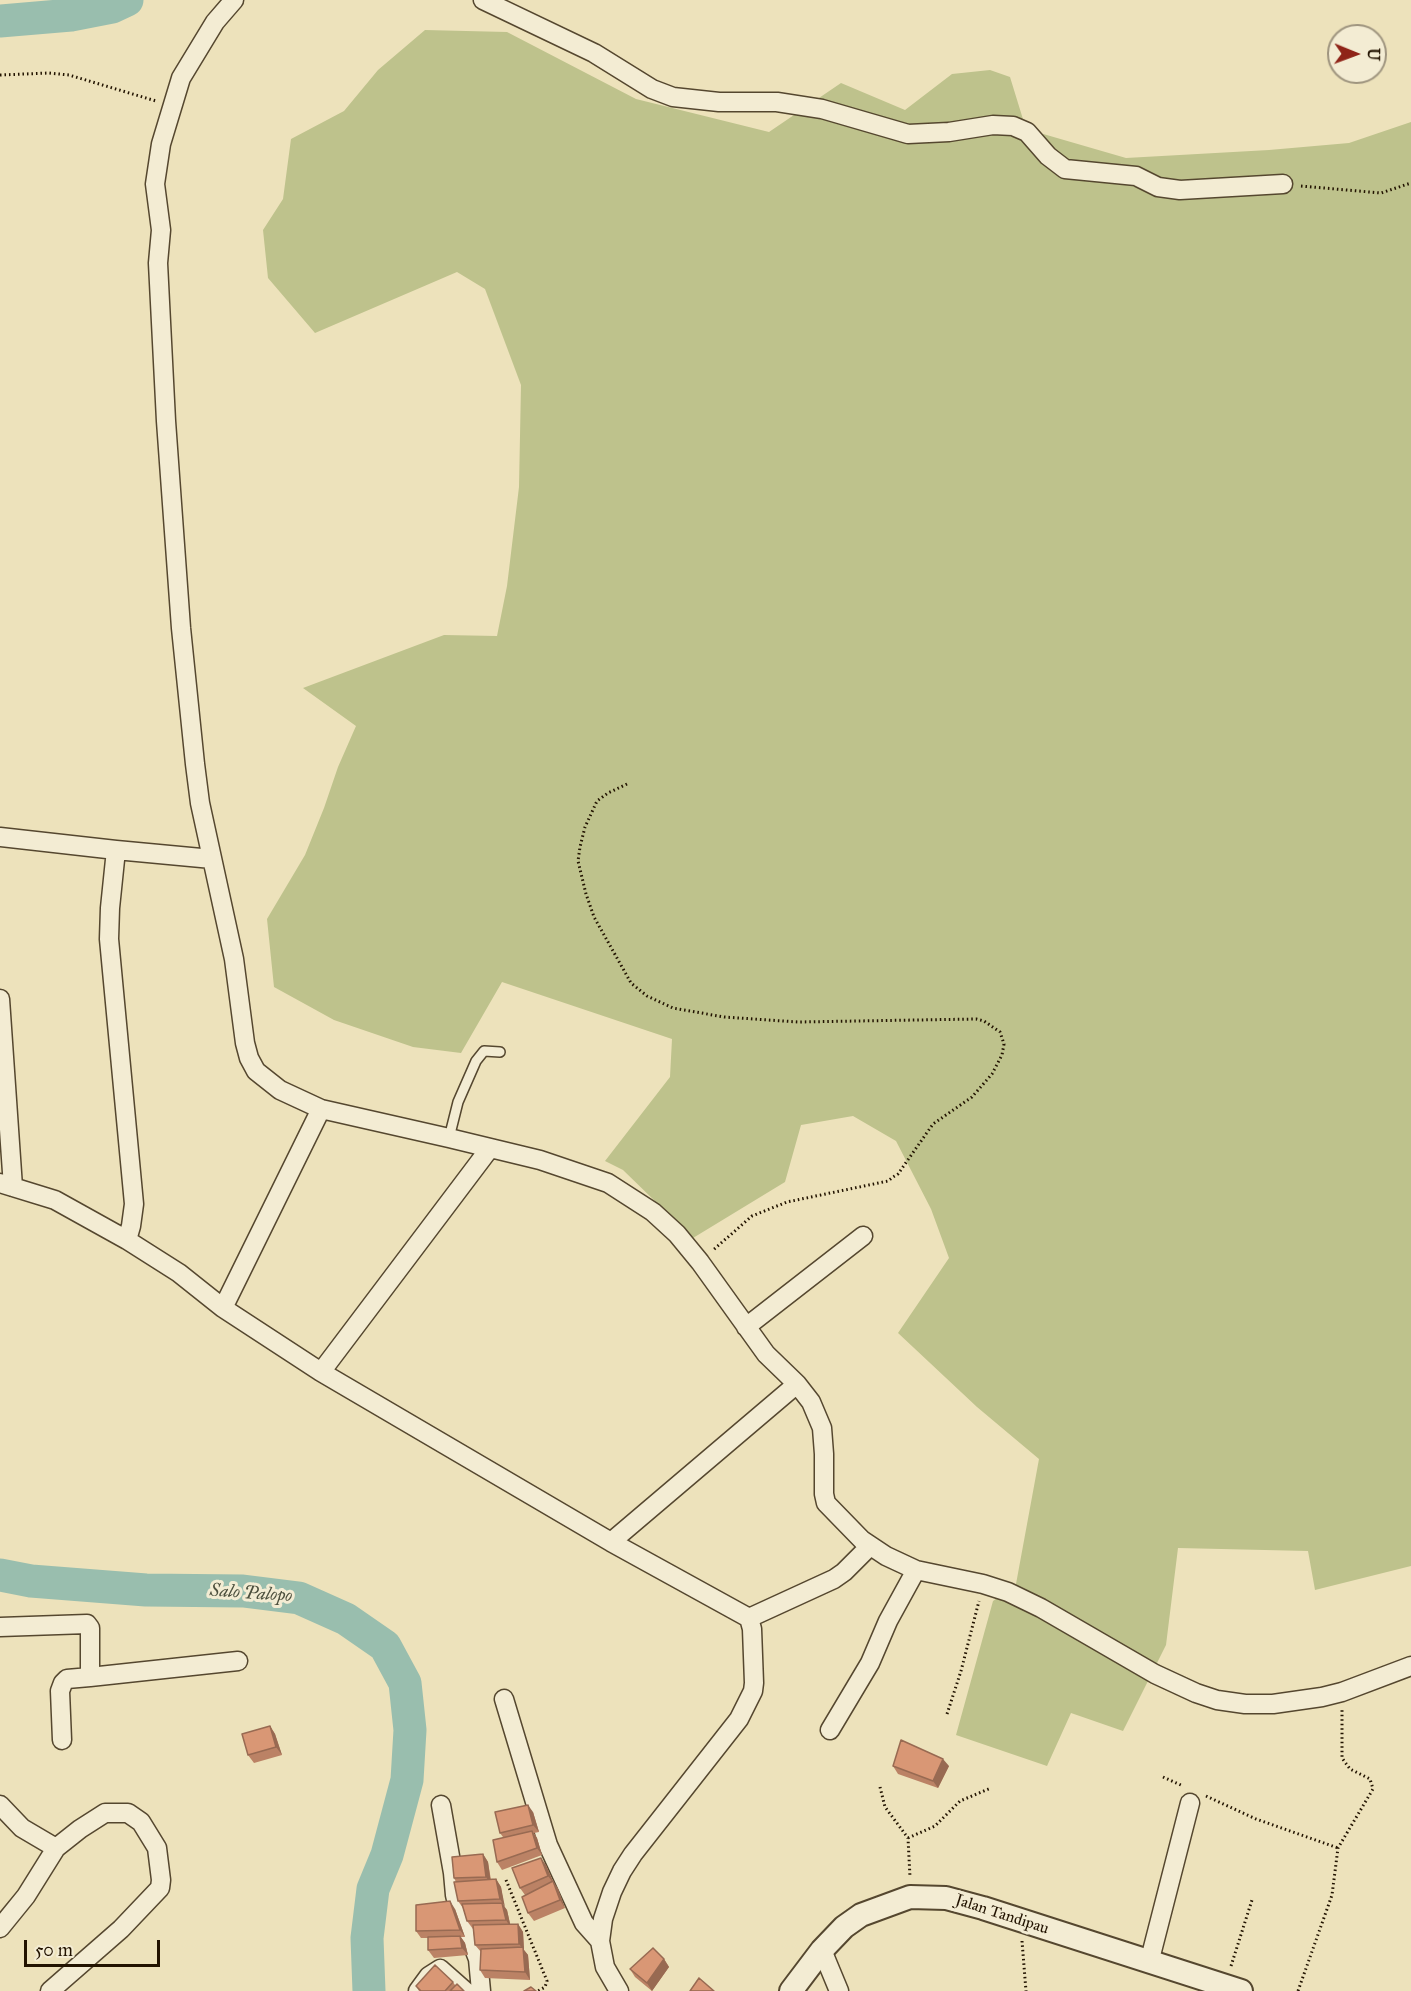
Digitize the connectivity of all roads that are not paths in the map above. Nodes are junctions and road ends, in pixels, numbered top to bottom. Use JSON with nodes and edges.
{"nodes":[{"id":1,"x":234,"y":0,"type":"edge"},
{"id":2,"x":492,"y":2,"type":"edge"},
{"id":3,"x":1283,"y":184,"type":"road end"},
{"id":4,"x":0,"y":837,"type":"edge"},
{"id":5,"x":116,"y":850,"type":"junction"},
{"id":6,"x":212,"y":859,"type":"junction"},
{"id":7,"x":0,"y":999,"type":"edge"},
{"id":8,"x":500,"y":1052,"type":"dead end"},
{"id":9,"x":321,"y":1109,"type":"junction"},
{"id":10,"x":449,"y":1138,"type":"junction"},
{"id":11,"x":490,"y":1148,"type":"junction"},
{"id":12,"x":6,"y":1185,"type":"edge"},
{"id":13,"x":863,"y":1236,"type":"dead end"},
{"id":14,"x":127,"y":1240,"type":"junction"},
{"id":15,"x":223,"y":1308,"type":"junction"},
{"id":16,"x":746,"y":1328,"type":"junction"},
{"id":17,"x":321,"y":1372,"type":"junction"},
{"id":18,"x":797,"y":1384,"type":"junction"},
{"id":19,"x":611,"y":1542,"type":"junction"},
{"id":20,"x":870,"y":1546,"type":"junction"},
{"id":21,"x":916,"y":1570,"type":"junction"},
{"id":22,"x":749,"y":1618,"type":"junction"},
{"id":23,"x":0,"y":1627,"type":"edge"},
{"id":24,"x":238,"y":1661,"type":"dead end"},
{"id":25,"x":1411,"y":1666,"type":"edge"},
{"id":26,"x":90,"y":1677,"type":"junction"},
{"id":27,"x":504,"y":1700,"type":"dead end"},
{"id":28,"x":830,"y":1730,"type":"dead end"},
{"id":29,"x":62,"y":1740,"type":"dead end"},
{"id":30,"x":1192,"y":1795,"type":"road end"},
{"id":31,"x":0,"y":1805,"type":"edge"},
{"id":32,"x":441,"y":1805,"type":"dead end"},
{"id":33,"x":56,"y":1848,"type":"junction"},
{"id":34,"x":0,"y":1928,"type":"edge"},
{"id":35,"x":600,"y":1941,"type":"junction"},
{"id":36,"x":822,"y":1950,"type":"junction"},
{"id":37,"x":1149,"y":1963,"type":"junction"},
{"id":38,"x":1232,"y":1988,"type":"edge"},
{"id":39,"x":50,"y":1991,"type":"edge"},
{"id":40,"x":418,"y":1991,"type":"edge"},
{"id":41,"x":465,"y":1991,"type":"edge"},
{"id":42,"x":481,"y":1991,"type":"edge"},
{"id":43,"x":619,"y":1991,"type":"edge"},
{"id":44,"x":791,"y":1991,"type":"edge"},
{"id":45,"x":839,"y":1991,"type":"edge"}],
"edges":[{"from":1,"to":6,"type":"street"},
{"from":2,"to":3,"type":"street"},
{"from":4,"to":5,"type":"street"},
{"from":5,"to":6,"type":"street"},
{"from":5,"to":14,"type":"street"},
{"from":6,"to":9,"type":"street"},
{"from":7,"to":12,"type":"street"},
{"from":8,"to":10,"type":"lane"},
{"from":9,"to":10,"type":"street"},
{"from":9,"to":15,"type":"street"},
{"from":10,"to":11,"type":"street"},
{"from":11,"to":16,"type":"street"},
{"from":11,"to":17,"type":"street"},
{"from":12,"to":14,"type":"street"},
{"from":13,"to":16,"type":"street"},
{"from":14,"to":15,"type":"street"},
{"from":15,"to":17,"type":"street"},
{"from":16,"to":18,"type":"street"},
{"from":17,"to":19,"type":"street"},
{"from":18,"to":19,"type":"street"},
{"from":18,"to":20,"type":"street"},
{"from":19,"to":22,"type":"street"},
{"from":20,"to":21,"type":"street"},
{"from":20,"to":22,"type":"street"},
{"from":21,"to":25,"type":"street"},
{"from":21,"to":28,"type":"street"},
{"from":22,"to":35,"type":"street"},
{"from":23,"to":26,"type":"street"},
{"from":24,"to":26,"type":"street"},
{"from":26,"to":29,"type":"street"},
{"from":27,"to":35,"type":"street"},
{"from":30,"to":37,"type":"street"},
{"from":31,"to":33,"type":"street"},
{"from":32,"to":42,"type":"street"},
{"from":33,"to":34,"type":"street"},
{"from":33,"to":39,"type":"street"},
{"from":35,"to":43,"type":"street"},
{"from":36,"to":37,"type":"street","name":"Jalan Tandipau"},
{"from":36,"to":44,"type":"street","name":"Jalan Tandipau"},
{"from":36,"to":45,"type":"street"},
{"from":37,"to":38,"type":"street","name":"Jalan Tandipau"},
{"from":40,"to":41,"type":"street"}]}
